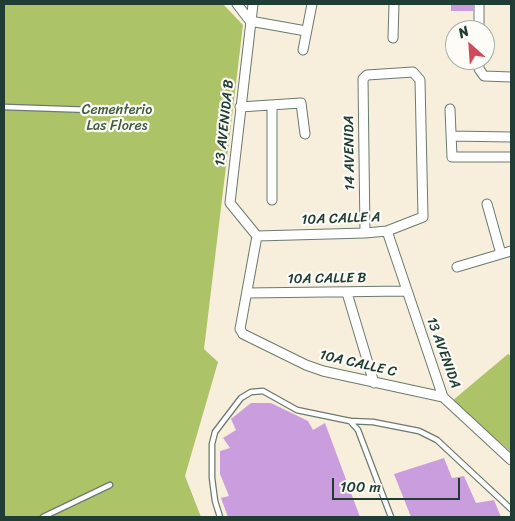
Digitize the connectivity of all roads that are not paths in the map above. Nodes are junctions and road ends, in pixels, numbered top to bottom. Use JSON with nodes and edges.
{"nodes":[{"id":1,"x":237,"y":4,"type":"edge"},
{"id":2,"x":253,"y":4,"type":"edge"},
{"id":3,"x":312,"y":4,"type":"edge"},
{"id":4,"x":394,"y":4,"type":"edge"},
{"id":5,"x":479,"y":4,"type":"edge"},
{"id":6,"x":250,"y":20,"type":"junction"},
{"id":7,"x":479,"y":20,"type":"edge"},
{"id":8,"x":306,"y":31,"type":"junction"},
{"id":9,"x":393,"y":38,"type":"dead end"},
{"id":10,"x":303,"y":50,"type":"dead end"},
{"id":11,"x":482,"y":70,"type":"edge"},
{"id":12,"x":511,"y":77,"type":"edge"},
{"id":13,"x":272,"y":105,"type":"junction"},
{"id":14,"x":4,"y":107,"type":"edge"},
{"id":15,"x":240,"y":107,"type":"junction"},
{"id":16,"x":450,"y":109,"type":"dead end"},
{"id":17,"x":92,"y":110,"type":"dead end"},
{"id":18,"x":305,"y":134,"type":"dead end"},
{"id":19,"x":451,"y":136,"type":"junction"},
{"id":20,"x":511,"y":137,"type":"edge"},
{"id":21,"x":511,"y":157,"type":"edge"},
{"id":22,"x":272,"y":200,"type":"dead end"},
{"id":23,"x":487,"y":204,"type":"dead end"},
{"id":24,"x":423,"y":215,"type":"joint"},
{"id":25,"x":387,"y":231,"type":"junction"},
{"id":26,"x":365,"y":233,"type":"junction"},
{"id":27,"x":257,"y":236,"type":"junction"},
{"id":28,"x":511,"y":251,"type":"edge"},
{"id":29,"x":501,"y":254,"type":"junction"},
{"id":30,"x":458,"y":267,"type":"dead end"},
{"id":31,"x":406,"y":291,"type":"junction"},
{"id":32,"x":247,"y":293,"type":"junction"},
{"id":33,"x":348,"y":293,"type":"junction"},
{"id":34,"x":374,"y":383,"type":"junction"},
{"id":35,"x":443,"y":397,"type":"junction"},
{"id":36,"x":350,"y":421,"type":"junction"},
{"id":37,"x":511,"y":460,"type":"edge"},
{"id":38,"x":110,"y":485,"type":"dead end"},
{"id":39,"x":511,"y":509,"type":"edge"},
{"id":40,"x":43,"y":517,"type":"edge"},
{"id":41,"x":220,"y":517,"type":"edge"},
{"id":42,"x":392,"y":517,"type":"edge"}],
"edges":[{"from":1,"to":6,"type":"street"},
{"from":2,"to":6,"type":"street","name":"13 AVENIDA B"},
{"from":3,"to":8,"type":"street"},
{"from":4,"to":9,"type":"street"},
{"from":5,"to":7,"type":"street"},
{"from":6,"to":8,"type":"street"},
{"from":6,"to":15,"type":"street","name":"13 AVENIDA B"},
{"from":8,"to":10,"type":"street"},
{"from":11,"to":12,"type":"street"},
{"from":13,"to":15,"type":"street"},
{"from":13,"to":18,"type":"street"},
{"from":13,"to":22,"type":"street"},
{"from":14,"to":17,"type":"lane"},
{"from":15,"to":27,"type":"street","name":"13 AVENIDA B"},
{"from":16,"to":19,"type":"street"},
{"from":19,"to":20,"type":"street"},
{"from":19,"to":21,"type":"street"},
{"from":23,"to":29,"type":"street"},
{"from":24,"to":25,"type":"street","name":"10A CALLE A"},
{"from":24,"to":26,"type":"street","name":"14 AVENIDA"},
{"from":25,"to":26,"type":"street","name":"10A CALLE A"},
{"from":25,"to":31,"type":"street","name":"13 AVENIDA"},
{"from":26,"to":27,"type":"street","name":"10A CALLE A"},
{"from":27,"to":32,"type":"street"},
{"from":28,"to":29,"type":"street"},
{"from":29,"to":30,"type":"street"},
{"from":31,"to":33,"type":"street","name":"10A CALLE B"},
{"from":31,"to":35,"type":"street","name":"13 AVENIDA"},
{"from":32,"to":33,"type":"street","name":"10A CALLE B"},
{"from":32,"to":34,"type":"street","name":"10A CALLE C"},
{"from":33,"to":34,"type":"street"},
{"from":34,"to":35,"type":"street","name":"10A CALLE C"},
{"from":35,"to":37,"type":"street","name":"13 AVENIDA"},
{"from":36,"to":39,"type":"lane"},
{"from":36,"to":41,"type":"lane"},
{"from":36,"to":42,"type":"lane"},
{"from":38,"to":40,"type":"lane"}]}
